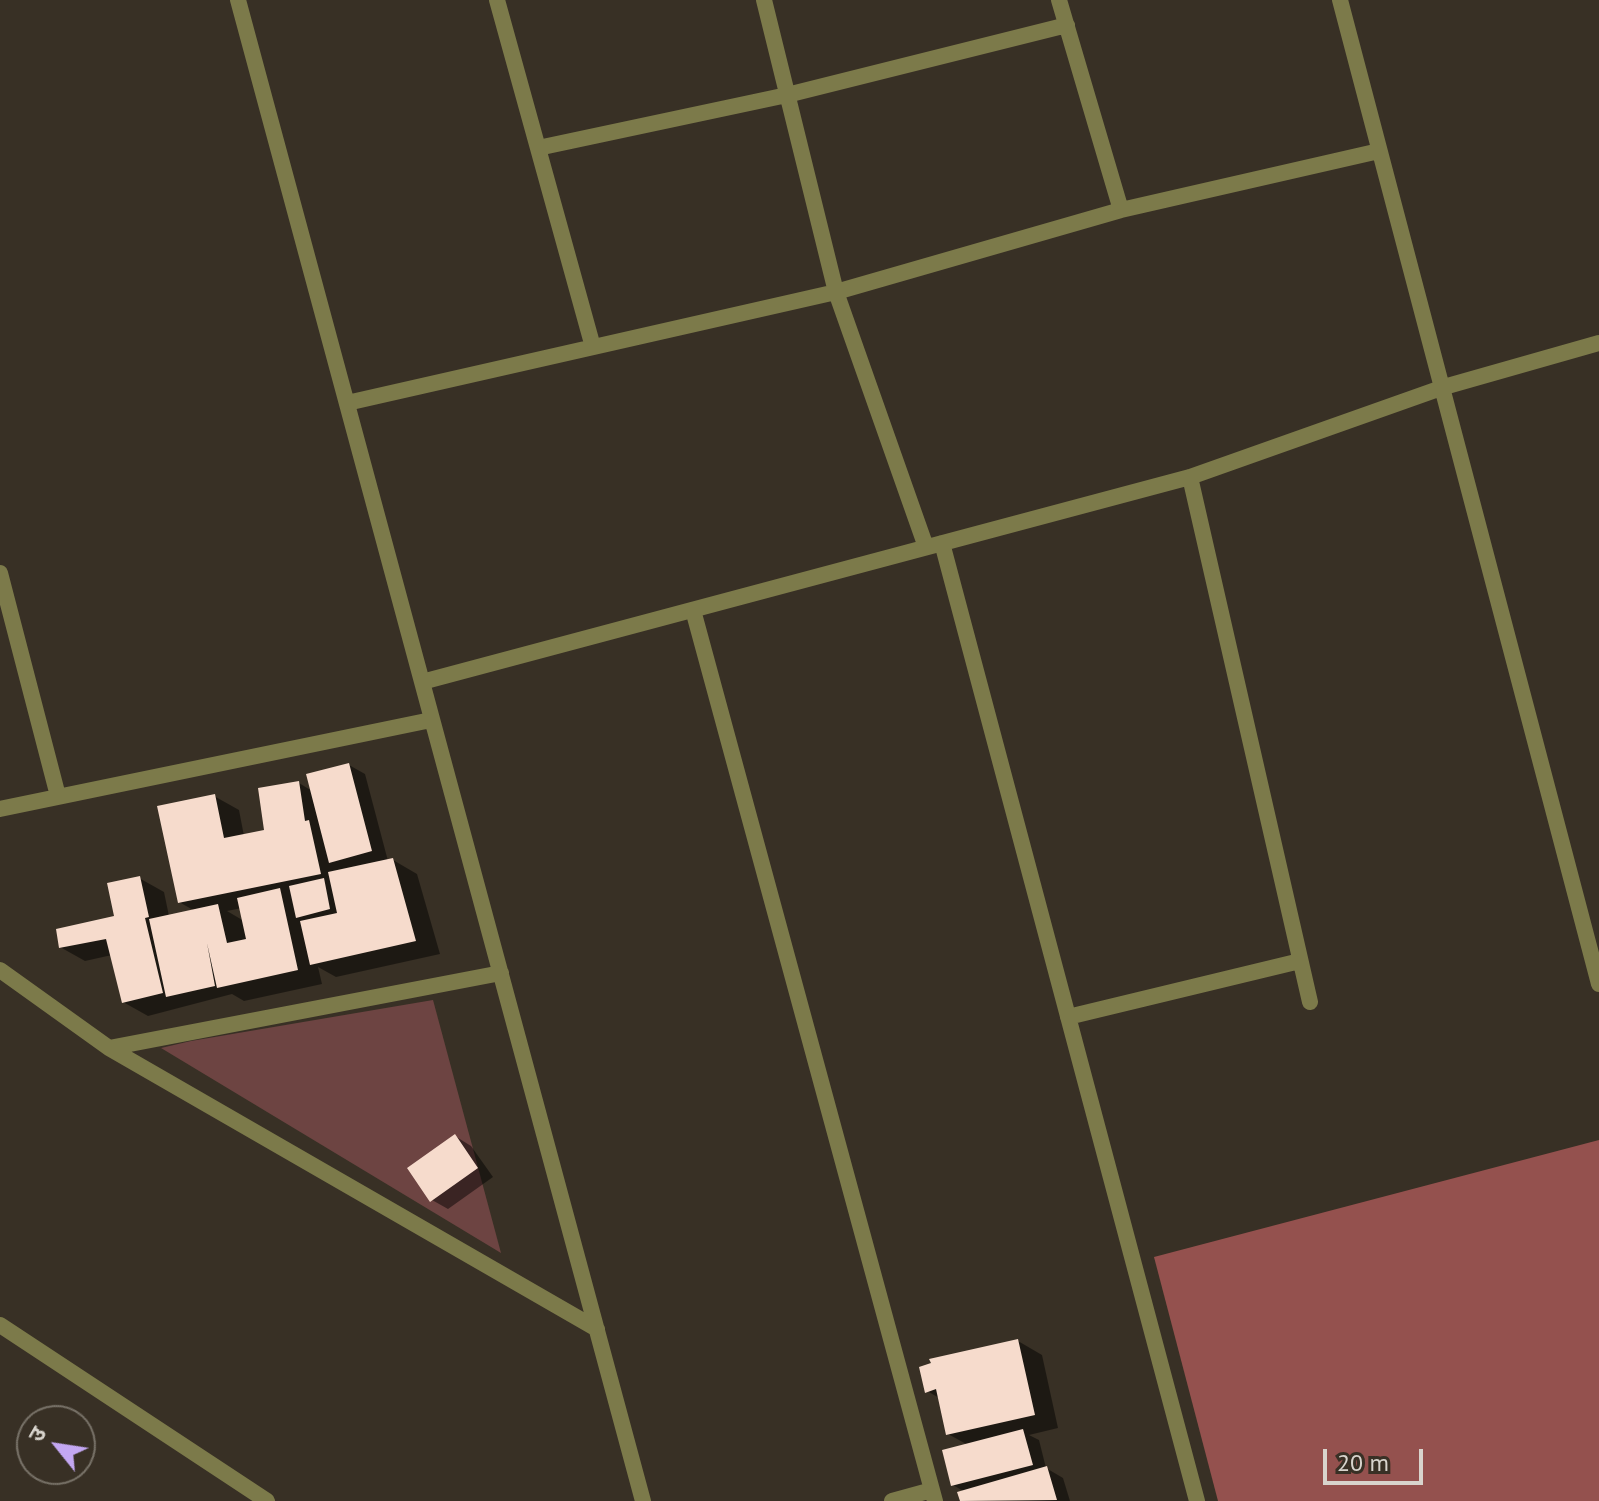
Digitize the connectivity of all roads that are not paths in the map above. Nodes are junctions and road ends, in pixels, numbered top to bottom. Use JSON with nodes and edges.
{"nodes":[{"id":1,"x":238,"y":0,"type":"edge"},
{"id":2,"x":497,"y":0,"type":"edge"},
{"id":3,"x":764,"y":0,"type":"edge"},
{"id":4,"x":1059,"y":0,"type":"edge"},
{"id":5,"x":1340,"y":0,"type":"edge"},
{"id":6,"x":1067,"y":25,"type":"junction"},
{"id":7,"x":787,"y":95,"type":"junction"},
{"id":8,"x":538,"y":148,"type":"junction"},
{"id":9,"x":1379,"y":151,"type":"junction"},
{"id":10,"x":1121,"y":210,"type":"junction"},
{"id":11,"x":836,"y":292,"type":"junction"},
{"id":12,"x":1599,"y":343,"type":"edge"},
{"id":13,"x":593,"y":347,"type":"junction"},
{"id":14,"x":1444,"y":387,"type":"junction"},
{"id":15,"x":347,"y":403,"type":"junction"},
{"id":16,"x":1190,"y":477,"type":"junction"},
{"id":17,"x":934,"y":545,"type":"junction"},
{"id":18,"x":0,"y":573,"type":"edge"},
{"id":19,"x":693,"y":610,"type":"junction"},
{"id":20,"x":422,"y":682,"type":"junction"},
{"id":21,"x":431,"y":720,"type":"junction"},
{"id":22,"x":58,"y":796,"type":"junction"},
{"id":23,"x":0,"y":809,"type":"edge"},
{"id":24,"x":1300,"y":961,"type":"junction"},
{"id":25,"x":0,"y":970,"type":"edge"},
{"id":26,"x":501,"y":973,"type":"junction"},
{"id":27,"x":1599,"y":984,"type":"edge"},
{"id":28,"x":1310,"y":1002,"type":"dead end"},
{"id":29,"x":1068,"y":1017,"type":"junction"},
{"id":30,"x":109,"y":1048,"type":"junction"},
{"id":31,"x":0,"y":1325,"type":"edge"},
{"id":32,"x":597,"y":1329,"type":"junction"},
{"id":33,"x":934,"y":1495,"type":"edge"},
{"id":34,"x":267,"y":1501,"type":"edge"},
{"id":35,"x":643,"y":1501,"type":"edge"},
{"id":36,"x":892,"y":1501,"type":"edge"},
{"id":37,"x":1197,"y":1501,"type":"edge"}],
"edges":[{"from":1,"to":15,"type":"street"},
{"from":2,"to":8,"type":"street"},
{"from":3,"to":7,"type":"street"},
{"from":4,"to":6,"type":"street"},
{"from":5,"to":9,"type":"street"},
{"from":6,"to":7,"type":"street"},
{"from":6,"to":10,"type":"street"},
{"from":7,"to":8,"type":"street"},
{"from":7,"to":11,"type":"street"},
{"from":8,"to":13,"type":"street"},
{"from":9,"to":10,"type":"street"},
{"from":9,"to":14,"type":"street"},
{"from":10,"to":11,"type":"street"},
{"from":11,"to":13,"type":"street"},
{"from":11,"to":17,"type":"street"},
{"from":12,"to":14,"type":"street"},
{"from":13,"to":15,"type":"street"},
{"from":14,"to":16,"type":"street"},
{"from":14,"to":27,"type":"street"},
{"from":15,"to":20,"type":"street"},
{"from":16,"to":17,"type":"street"},
{"from":16,"to":24,"type":"street"},
{"from":17,"to":19,"type":"street"},
{"from":17,"to":29,"type":"street"},
{"from":18,"to":22,"type":"street"},
{"from":19,"to":20,"type":"street"},
{"from":19,"to":33,"type":"street"},
{"from":20,"to":21,"type":"street"},
{"from":21,"to":22,"type":"street"},
{"from":21,"to":26,"type":"street"},
{"from":22,"to":23,"type":"street"},
{"from":24,"to":28,"type":"street"},
{"from":24,"to":29,"type":"street"},
{"from":25,"to":30,"type":"street"},
{"from":26,"to":30,"type":"street"},
{"from":26,"to":32,"type":"street"},
{"from":29,"to":37,"type":"street"},
{"from":30,"to":32,"type":"street"},
{"from":31,"to":34,"type":"street"},
{"from":32,"to":35,"type":"street"},
{"from":33,"to":36,"type":"street"}]}
